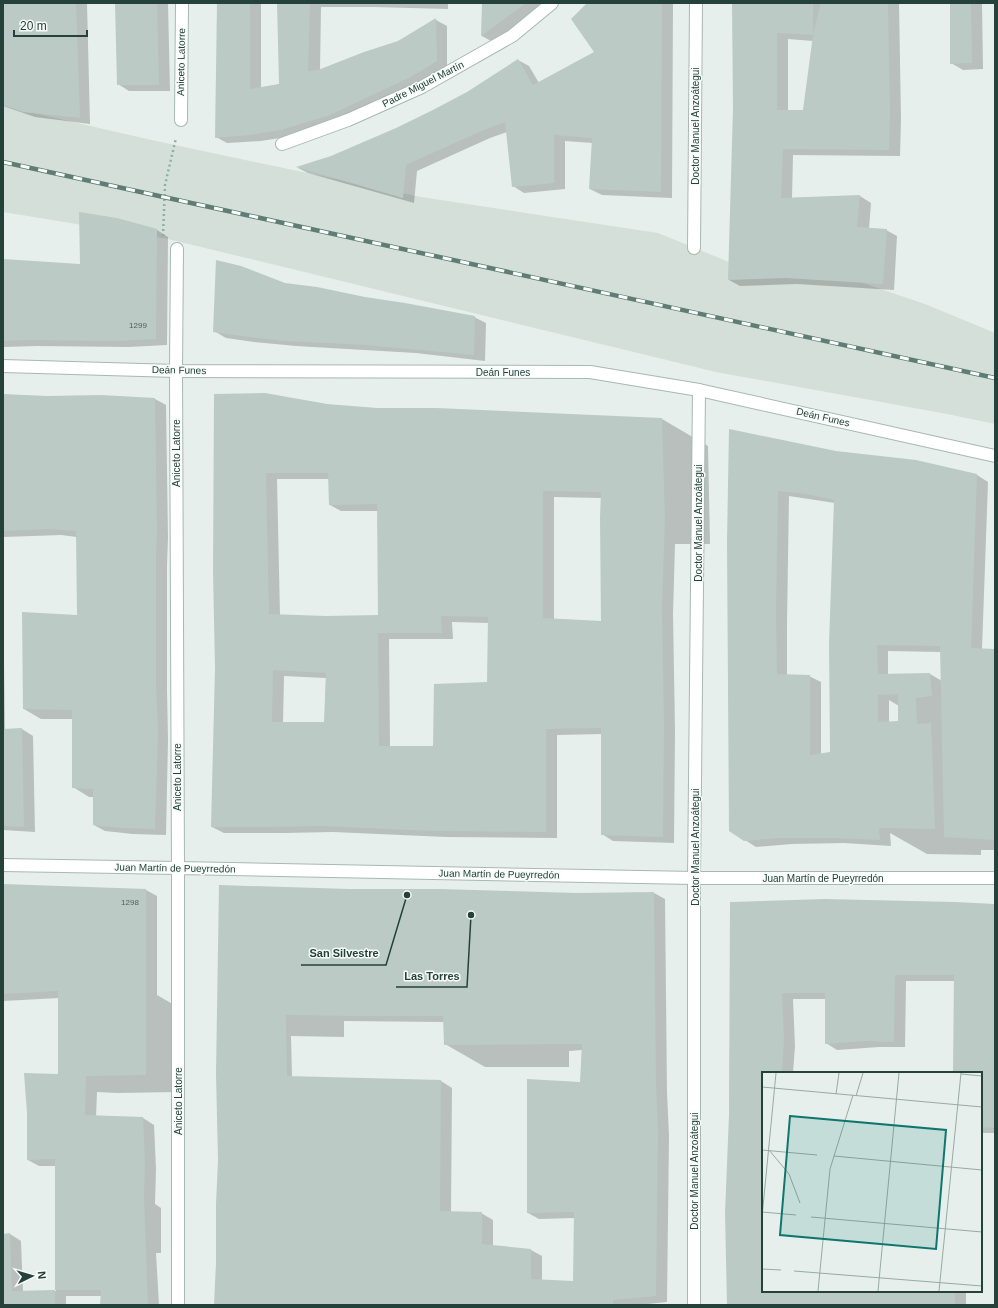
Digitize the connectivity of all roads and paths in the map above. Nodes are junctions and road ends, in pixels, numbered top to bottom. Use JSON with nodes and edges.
{"nodes":[{"id":1,"x":182,"y":3,"type":"edge"},
{"id":2,"x":552,"y":3,"type":"edge"},
{"id":3,"x":696,"y":3,"type":"edge"},
{"id":4,"x":181,"y":120,"type":"joint"},
{"id":5,"x":282,"y":144,"type":"dead end"},
{"id":6,"x":694,"y":248,"type":"dead end"},
{"id":7,"x":177,"y":249,"type":"joint"},
{"id":8,"x":3,"y":366,"type":"edge"},
{"id":9,"x":176,"y":370,"type":"junction"},
{"id":10,"x":699,"y":390,"type":"junction"},
{"id":11,"x":995,"y":456,"type":"edge"},
{"id":12,"x":3,"y":865,"type":"edge"},
{"id":13,"x":178,"y":868,"type":"junction"},
{"id":14,"x":694,"y":878,"type":"junction"},
{"id":15,"x":995,"y":878,"type":"edge"},
{"id":16,"x":178,"y":1305,"type":"edge"},
{"id":17,"x":694,"y":1305,"type":"edge"}],
"edges":[{"from":1,"to":4,"type":"street","name":"Aniceto Latorre"},
{"from":2,"to":5,"type":"street","name":"Padre Miguel Martín"},
{"from":3,"to":6,"type":"street","name":"Doctor Manuel Anzoátegui"},
{"from":4,"to":7,"type":"path"},
{"from":7,"to":9,"type":"street","name":"Aniceto Latorre"},
{"from":8,"to":9,"type":"street","name":"Deán Funes"},
{"from":9,"to":10,"type":"street","name":"Deán Funes"},
{"from":9,"to":13,"type":"street","name":"Aniceto Latorre"},
{"from":10,"to":11,"type":"street","name":"Deán Funes"},
{"from":10,"to":14,"type":"street","name":"Doctor Manuel Anzoátegui"},
{"from":12,"to":13,"type":"street","name":"Juan Martín de Pueyrredón"},
{"from":13,"to":14,"type":"street","name":"Juan Martín de Pueyrredón"},
{"from":13,"to":16,"type":"street","name":"Aniceto Latorre"},
{"from":14,"to":15,"type":"street","name":"Juan Martín de Pueyrredón"},
{"from":14,"to":17,"type":"street","name":"Doctor Manuel Anzoátegui"}]}
